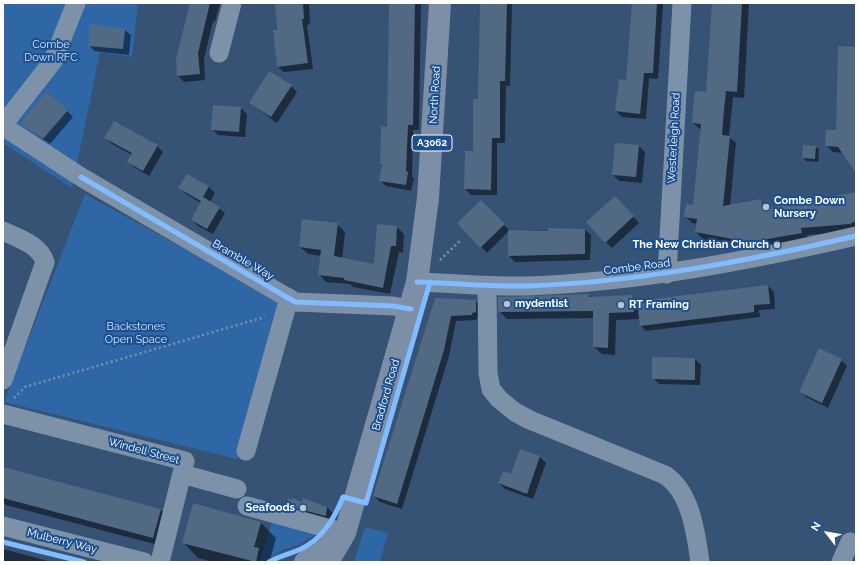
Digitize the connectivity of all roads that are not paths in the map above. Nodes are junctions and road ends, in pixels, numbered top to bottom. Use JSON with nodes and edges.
{"nodes":[{"id":1,"x":76,"y":3,"type":"edge"},
{"id":2,"x":232,"y":3,"type":"edge"},
{"id":3,"x":440,"y":3,"type":"edge"},
{"id":4,"x":682,"y":3,"type":"edge"},
{"id":5,"x":219,"y":52,"type":"dead end"},
{"id":6,"x":3,"y":126,"type":"edge"},
{"id":7,"x":3,"y":231,"type":"edge"},
{"id":8,"x":856,"y":236,"type":"edge"},
{"id":9,"x":667,"y":274,"type":"junction"},
{"id":10,"x":424,"y":282,"type":"junction"},
{"id":11,"x":487,"y":286,"type":"junction"},
{"id":12,"x":288,"y":303,"type":"junction"},
{"id":13,"x":411,"y":309,"type":"junction"},
{"id":14,"x":3,"y":380,"type":"edge"},
{"id":15,"x":4,"y":414,"type":"edge"},
{"id":16,"x":246,"y":451,"type":"dead end"},
{"id":17,"x":182,"y":474,"type":"junction"},
{"id":18,"x":237,"y":489,"type":"dead end"},
{"id":19,"x":247,"y":506,"type":"dead end"},
{"id":20,"x":3,"y":526,"type":"edge"},
{"id":21,"x":342,"y":532,"type":"junction"},
{"id":22,"x":850,"y":542,"type":"dead end"},
{"id":23,"x":144,"y":562,"type":"edge"},
{"id":24,"x":160,"y":562,"type":"edge"},
{"id":25,"x":305,"y":562,"type":"edge"},
{"id":26,"x":328,"y":562,"type":"edge"},
{"id":27,"x":700,"y":562,"type":"edge"},
{"id":28,"x":841,"y":562,"type":"edge"}],
"edges":[{"from":1,"to":6,"type":"street"},
{"from":2,"to":5,"type":"street"},
{"from":3,"to":10,"type":"main road","name":"North Road","number":"A3062"},
{"from":4,"to":9,"type":"street","name":"Westerleigh Road"},
{"from":6,"to":12,"type":"street","name":"Bramble Way"},
{"from":7,"to":14,"type":"street"},
{"from":8,"to":9,"type":"street","name":"Combe Road"},
{"from":9,"to":11,"type":"street","name":"Combe Road"},
{"from":10,"to":11,"type":"street","name":"Combe Road"},
{"from":10,"to":13,"type":"main road","name":"Bradford Road","number":"A3062"},
{"from":11,"to":27,"type":"street"},
{"from":12,"to":13,"type":"street","name":"Bramble Way"},
{"from":12,"to":16,"type":"street"},
{"from":13,"to":21,"type":"main road","name":"Bradford Road","number":"A3062"},
{"from":15,"to":17,"type":"street","name":"Windell Street"},
{"from":17,"to":18,"type":"street"},
{"from":17,"to":24,"type":"street","name":"Windell Street"},
{"from":19,"to":21,"type":"street"},
{"from":20,"to":23,"type":"street","name":"Mulberry Way"},
{"from":21,"to":25,"type":"main road","name":"Bradford Road","number":"A3062"},
{"from":21,"to":26,"type":"main road","name":"Bradford Road","number":"A3062"},
{"from":22,"to":28,"type":"street"}]}
